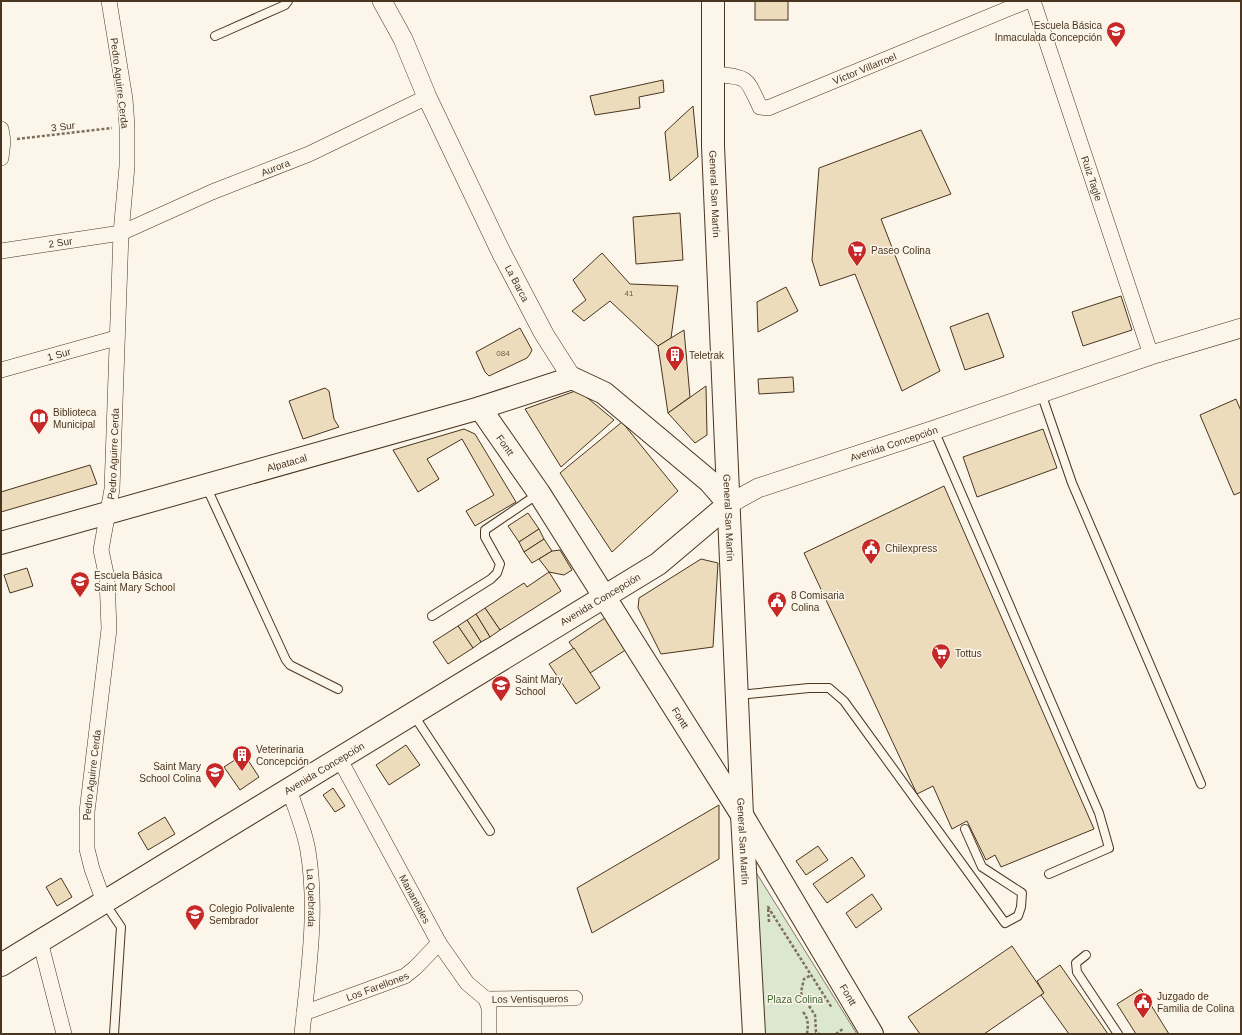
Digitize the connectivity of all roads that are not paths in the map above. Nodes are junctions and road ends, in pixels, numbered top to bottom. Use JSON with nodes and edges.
{"nodes":[{"id":1,"x":109,"y":1,"type":"edge"},
{"id":2,"x":288,"y":1,"type":"edge"},
{"id":3,"x":382,"y":1,"type":"edge"},
{"id":4,"x":712,"y":1,"type":"edge"},
{"id":5,"x":1027,"y":1,"type":"edge"},
{"id":6,"x":1032,"y":1,"type":"edge"},
{"id":7,"x":215,"y":36,"type":"dead end"},
{"id":8,"x":713,"y":74,"type":"junction"},
{"id":9,"x":428,"y":97,"type":"junction"},
{"id":10,"x":2,"y":135,"type":"edge"},
{"id":11,"x":1,"y":158,"type":"edge"},
{"id":12,"x":120,"y":233,"type":"junction"},
{"id":13,"x":1,"y":251,"type":"edge"},
{"id":14,"x":1241,"y":328,"type":"edge"},
{"id":15,"x":116,"y":338,"type":"junction"},
{"id":16,"x":1152,"y":355,"type":"junction"},
{"id":17,"x":1,"y":370,"type":"edge"},
{"id":18,"x":572,"y":378,"type":"junction"},
{"id":19,"x":1041,"y":393,"type":"junction"},
{"id":20,"x":480,"y":408,"type":"junction"},
{"id":21,"x":934,"y":430,"type":"junction"},
{"id":22,"x":206,"y":485,"type":"junction"},
{"id":23,"x":538,"y":493,"type":"junction"},
{"id":24,"x":728,"y":504,"type":"junction"},
{"id":25,"x":107,"y":513,"type":"junction"},
{"id":26,"x":1,"y":543,"type":"edge"},
{"id":27,"x":604,"y":597,"type":"junction"},
{"id":28,"x":432,"y":616,"type":"dead end"},
{"id":29,"x":338,"y":689,"type":"dead end"},
{"id":30,"x":737,"y":695,"type":"junction"},
{"id":31,"x":412,"y":714,"type":"junction"},
{"id":32,"x":339,"y":758,"type":"junction"},
{"id":33,"x":1200,"y":784,"type":"dead end"},
{"id":34,"x":289,"y":789,"type":"junction"},
{"id":35,"x":742,"y":815,"type":"junction"},
{"id":36,"x":965,"y":829,"type":"dead end"},
{"id":37,"x":490,"y":831,"type":"dead end"},
{"id":38,"x":1049,"y":874,"type":"dead end"},
{"id":39,"x":104,"y":902,"type":"junction"},
{"id":40,"x":40,"y":942,"type":"junction"},
{"id":41,"x":439,"y":943,"type":"junction"},
{"id":42,"x":1086,"y":955,"type":"dead end"},
{"id":43,"x":1,"y":965,"type":"edge"},
{"id":44,"x":575,"y":998,"type":"dead end"},
{"id":45,"x":486,"y":999,"type":"junction"},
{"id":46,"x":304,"y":1013,"type":"junction"},
{"id":47,"x":64,"y":1034,"type":"edge"},
{"id":48,"x":114,"y":1034,"type":"edge"},
{"id":49,"x":302,"y":1034,"type":"edge"},
{"id":50,"x":489,"y":1034,"type":"edge"},
{"id":51,"x":754,"y":1034,"type":"edge"},
{"id":52,"x":872,"y":1034,"type":"edge"},
{"id":53,"x":1118,"y":1034,"type":"edge"}],
"edges":[{"from":1,"to":12,"type":"street","name":"Pedro Aguirre Cerda"},
{"from":2,"to":7,"type":"lane"},
{"from":3,"to":9,"type":"street","name":"La Barca"},
{"from":4,"to":8,"type":"main road","name":"General San Martín"},
{"from":5,"to":8,"type":"street","name":"Víctor Villarroel"},
{"from":6,"to":16,"type":"street","name":"Ruiz Tagle"},
{"from":8,"to":24,"type":"main road","name":"General San Martín"},
{"from":9,"to":12,"type":"street","name":"Aurora"},
{"from":9,"to":18,"type":"street","name":"La Barca"},
{"from":10,"to":11,"type":"street"},
{"from":12,"to":13,"type":"street","name":"2 Sur"},
{"from":12,"to":15,"type":"street","name":"Pedro Aguirre Cerda"},
{"from":14,"to":16,"type":"street","name":"Avenida Concepción"},
{"from":15,"to":17,"type":"street","name":"1 Sur"},
{"from":15,"to":25,"type":"street","name":"Pedro Aguirre Cerda"},
{"from":16,"to":19,"type":"street","name":"Avenida Concepción"},
{"from":18,"to":20,"type":"main road","name":"Alpatacal"},
{"from":18,"to":24,"type":"main road"},
{"from":19,"to":21,"type":"street","name":"Avenida Concepción"},
{"from":19,"to":33,"type":"lane"},
{"from":20,"to":22,"type":"main road","name":"Alpatacal"},
{"from":20,"to":23,"type":"main road","name":"Fontt"},
{"from":21,"to":24,"type":"street","name":"Avenida Concepción"},
{"from":21,"to":38,"type":"lane"},
{"from":22,"to":25,"type":"main road","name":"Alpatacal"},
{"from":22,"to":29,"type":"lane"},
{"from":23,"to":27,"type":"main road","name":"Fontt"},
{"from":23,"to":28,"type":"lane"},
{"from":24,"to":27,"type":"main road","name":"Avenida Concepción"},
{"from":24,"to":30,"type":"main road","name":"General San Martín"},
{"from":25,"to":26,"type":"main road","name":"Alpatacal"},
{"from":25,"to":39,"type":"street","name":"Pedro Aguirre Cerda"},
{"from":27,"to":31,"type":"main road","name":"Avenida Concepción"},
{"from":27,"to":35,"type":"main road","name":"Fontt"},
{"from":30,"to":35,"type":"main road","name":"General San Martín"},
{"from":30,"to":36,"type":"lane"},
{"from":31,"to":32,"type":"main road","name":"Avenida Concepción"},
{"from":31,"to":37,"type":"lane"},
{"from":32,"to":34,"type":"main road","name":"Avenida Concepción"},
{"from":32,"to":41,"type":"street","name":"Manantiales"},
{"from":34,"to":39,"type":"main road","name":"Avenida Concepción"},
{"from":34,"to":46,"type":"street","name":"La Quebrada"},
{"from":35,"to":51,"type":"main road","name":"General San Martín"},
{"from":35,"to":52,"type":"main road","name":"Fontt"},
{"from":39,"to":40,"type":"main road","name":"Avenida Concepción"},
{"from":39,"to":48,"type":"lane"},
{"from":40,"to":43,"type":"main road","name":"Avenida Concepción"},
{"from":40,"to":47,"type":"street"},
{"from":41,"to":45,"type":"street","name":"Manantiales"},
{"from":41,"to":46,"type":"street","name":"Los Farellones"},
{"from":42,"to":53,"type":"lane"},
{"from":44,"to":45,"type":"street","name":"Los Ventisqueros"},
{"from":45,"to":50,"type":"street"},
{"from":46,"to":49,"type":"street","name":"La Quebrada"}]}
